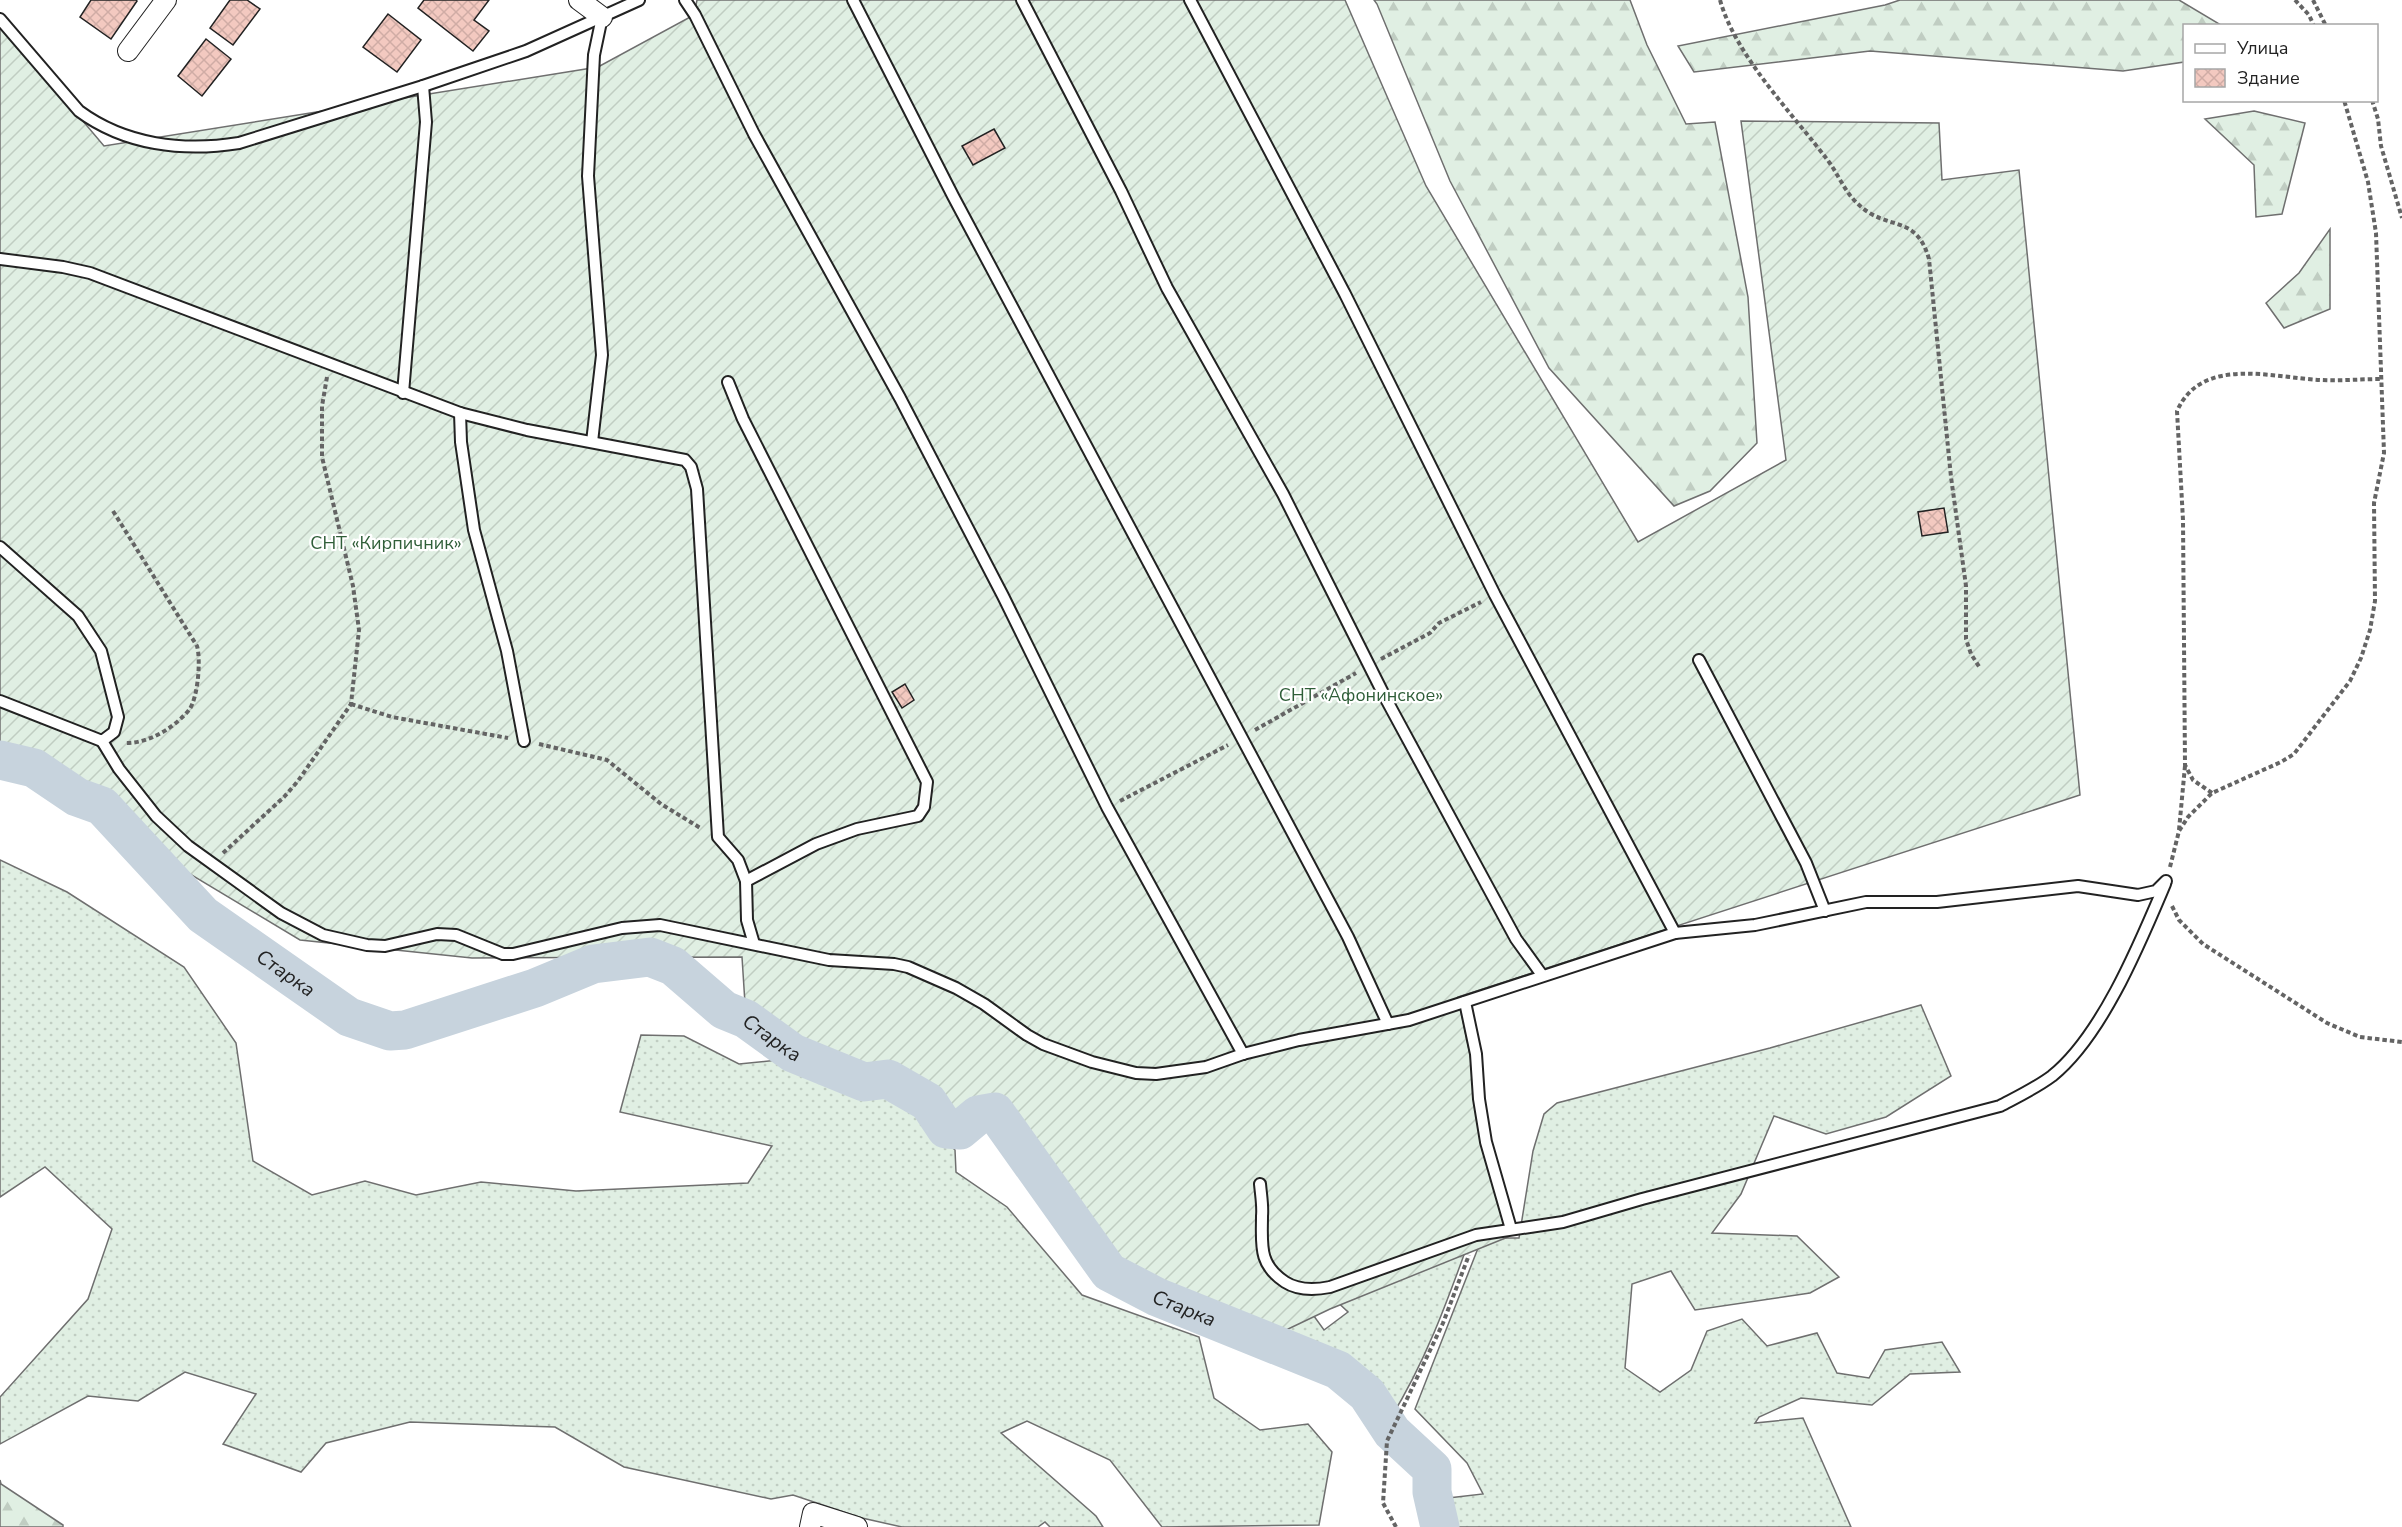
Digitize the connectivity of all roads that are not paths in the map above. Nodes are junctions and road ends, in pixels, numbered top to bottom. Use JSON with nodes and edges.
{"nodes":[{"id":1,"x":166,"y":0,"type":"edge"},
{"id":2,"x":579,"y":0,"type":"edge"},
{"id":3,"x":639,"y":0,"type":"edge"},
{"id":4,"x":685,"y":0,"type":"edge"},
{"id":5,"x":853,"y":0,"type":"edge"},
{"id":6,"x":1022,"y":0,"type":"edge"},
{"id":7,"x":1190,"y":0,"type":"edge"},
{"id":8,"x":602,"y":17,"type":"junction"},
{"id":9,"x":0,"y":19,"type":"edge"},
{"id":10,"x":128,"y":51,"type":"dead end"},
{"id":11,"x":423,"y":86,"type":"junction"},
{"id":12,"x":0,"y":259,"type":"edge"},
{"id":13,"x":728,"y":382,"type":"dead end"},
{"id":14,"x":403,"y":393,"type":"junction"},
{"id":15,"x":460,"y":413,"type":"junction"},
{"id":16,"x":592,"y":442,"type":"junction"},
{"id":17,"x":0,"y":547,"type":"edge"},
{"id":18,"x":1699,"y":660,"type":"dead end"},
{"id":19,"x":0,"y":701,"type":"edge"},
{"id":20,"x":102,"y":741,"type":"junction"},
{"id":21,"x":524,"y":741,"type":"road end"},
{"id":22,"x":746,"y":881,"type":"junction"},
{"id":23,"x":1825,"y":911,"type":"junction"},
{"id":24,"x":1675,"y":933,"type":"junction"},
{"id":25,"x":754,"y":944,"type":"junction"},
{"id":26,"x":1542,"y":975,"type":"junction"},
{"id":27,"x":1465,"y":1002,"type":"junction"},
{"id":28,"x":1388,"y":1024,"type":"junction"},
{"id":29,"x":1243,"y":1054,"type":"junction"},
{"id":30,"x":1260,"y":1184,"type":"dead end"},
{"id":31,"x":1511,"y":1229,"type":"junction"},
{"id":32,"x":812,"y":1520,"type":"edge"},
{"id":33,"x":857,"y":1527,"type":"edge"}],
"edges":[{"from":1,"to":10,"type":"street"},
{"from":2,"to":8,"type":"street"},
{"from":3,"to":8,"type":"lane"},
{"from":4,"to":29,"type":"lane"},
{"from":5,"to":28,"type":"lane"},
{"from":6,"to":26,"type":"lane"},
{"from":7,"to":24,"type":"lane"},
{"from":8,"to":11,"type":"lane"},
{"from":8,"to":16,"type":"lane"},
{"from":9,"to":11,"type":"lane"},
{"from":11,"to":14,"type":"lane"},
{"from":12,"to":14,"type":"lane"},
{"from":13,"to":22,"type":"lane"},
{"from":14,"to":15,"type":"lane"},
{"from":15,"to":16,"type":"lane"},
{"from":15,"to":21,"type":"lane"},
{"from":16,"to":22,"type":"lane"},
{"from":17,"to":20,"type":"lane"},
{"from":18,"to":23,"type":"lane"},
{"from":19,"to":20,"type":"lane"},
{"from":20,"to":25,"type":"lane"},
{"from":22,"to":25,"type":"lane"},
{"from":23,"to":24,"type":"lane"},
{"from":23,"to":31,"type":"lane"},
{"from":24,"to":26,"type":"lane"},
{"from":25,"to":29,"type":"lane"},
{"from":26,"to":27,"type":"lane"},
{"from":27,"to":28,"type":"lane"},
{"from":27,"to":31,"type":"lane"},
{"from":28,"to":29,"type":"lane"},
{"from":30,"to":31,"type":"lane"},
{"from":32,"to":33,"type":"street"}]}
